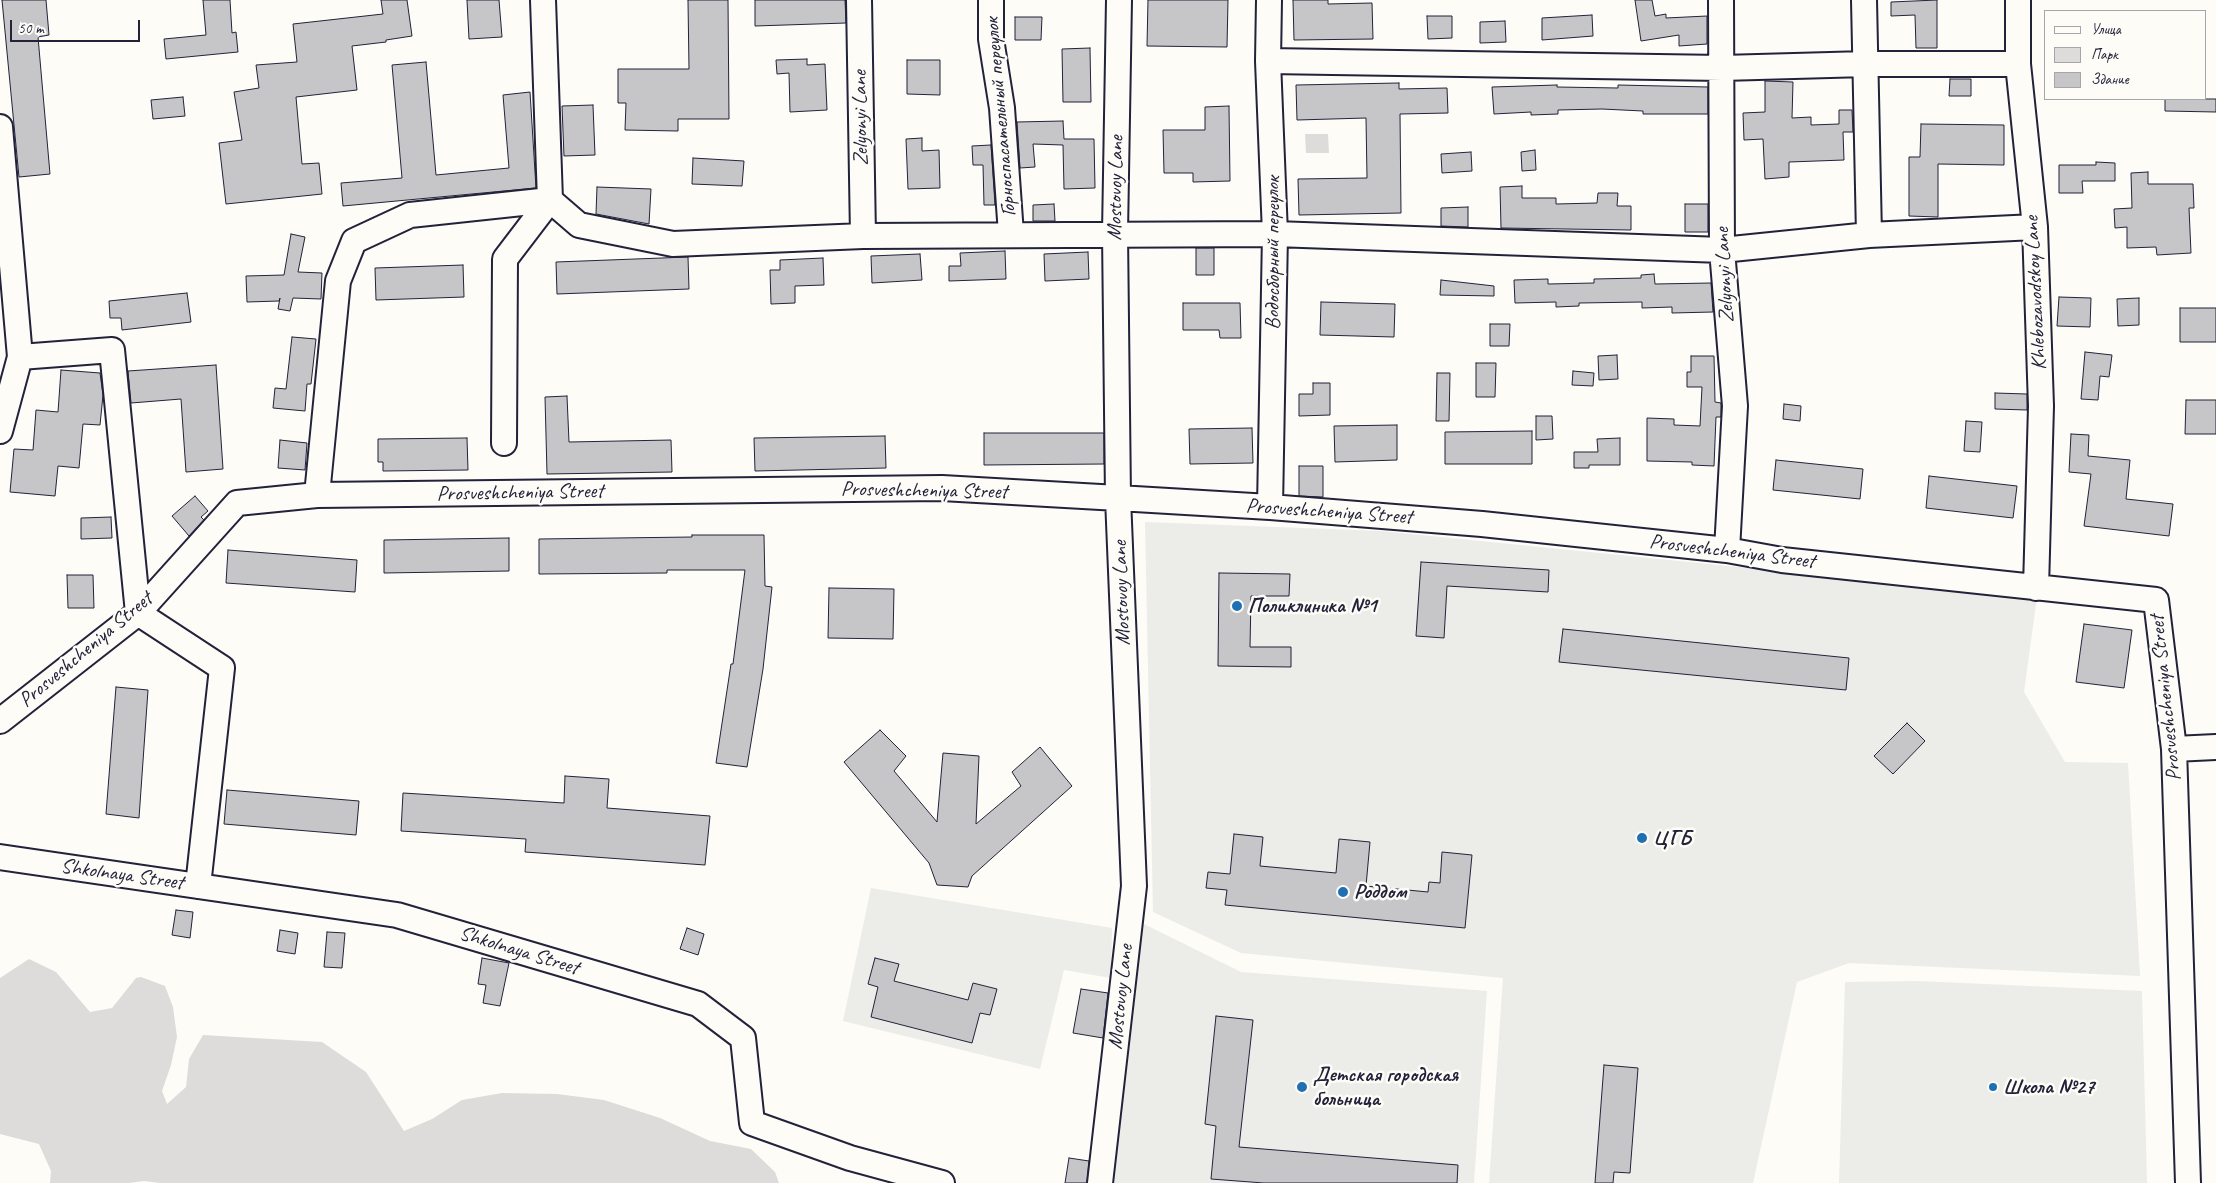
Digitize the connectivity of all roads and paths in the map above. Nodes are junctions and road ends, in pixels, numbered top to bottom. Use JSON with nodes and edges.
{"nodes":[{"id":1,"x":543,"y":0,"type":"edge"},
{"id":2,"x":859,"y":0,"type":"edge"},
{"id":3,"x":991,"y":0,"type":"edge"},
{"id":4,"x":1119,"y":0,"type":"edge"},
{"id":5,"x":1269,"y":0,"type":"edge"},
{"id":6,"x":1721,"y":0,"type":"edge"},
{"id":7,"x":1864,"y":0,"type":"edge"},
{"id":8,"x":2018,"y":0,"type":"edge"},
{"id":9,"x":1268,"y":61,"type":"junction"},
{"id":10,"x":1866,"y":64,"type":"junction"},
{"id":11,"x":2018,"y":64,"type":"junction"},
{"id":12,"x":1722,"y":68,"type":"junction"},
{"id":13,"x":0,"y":127,"type":"edge"},
{"id":14,"x":550,"y":200,"type":"junction"},
{"id":15,"x":2035,"y":227,"type":"junction"},
{"id":16,"x":1115,"y":233,"type":"junction"},
{"id":17,"x":1011,"y":234,"type":"junction"},
{"id":18,"x":1275,"y":234,"type":"junction"},
{"id":19,"x":1869,"y":235,"type":"junction"},
{"id":20,"x":863,"y":236,"type":"junction"},
{"id":21,"x":1722,"y":250,"type":"junction"},
{"id":22,"x":20,"y":357,"type":"junction"},
{"id":23,"x":0,"y":431,"type":"edge"},
{"id":24,"x":504,"y":443,"type":"dead end"},
{"id":25,"x":317,"y":495,"type":"junction"},
{"id":26,"x":1118,"y":498,"type":"junction"},
{"id":27,"x":1270,"y":507,"type":"junction"},
{"id":28,"x":1727,"y":550,"type":"junction"},
{"id":29,"x":2036,"y":588,"type":"junction"},
{"id":30,"x":138,"y":612,"type":"junction"},
{"id":31,"x":0,"y":721,"type":"edge"},
{"id":32,"x":2216,"y":747,"type":"edge"},
{"id":33,"x":2174,"y":749,"type":"junction"},
{"id":34,"x":0,"y":857,"type":"edge"},
{"id":35,"x":198,"y":886,"type":"junction"},
{"id":36,"x":942,"y":1183,"type":"edge"},
{"id":37,"x":1100,"y":1183,"type":"edge"},
{"id":38,"x":2188,"y":1183,"type":"edge"}],
"edges":[{"from":1,"to":14,"type":"street"},
{"from":2,"to":20,"type":"street","name":"Zelyonyi Lane"},
{"from":3,"to":17,"type":"street","name":"Горноспасательный переулок"},
{"from":4,"to":16,"type":"street","name":"Mostovoy Lane"},
{"from":5,"to":9,"type":"street","name":"Водосборный переулок"},
{"from":6,"to":12,"type":"street","name":"Zelyonyi Lane"},
{"from":7,"to":10,"type":"street"},
{"from":8,"to":11,"type":"street","name":"Khlebozavodskoy Lane"},
{"from":9,"to":12,"type":"street"},
{"from":9,"to":18,"type":"street","name":"Водосборный переулок"},
{"from":10,"to":11,"type":"street"},
{"from":10,"to":12,"type":"street"},
{"from":10,"to":19,"type":"street"},
{"from":11,"to":15,"type":"street","name":"Khlebozavodskoy Lane"},
{"from":12,"to":21,"type":"street","name":"Zelyonyi Lane"},
{"from":13,"to":22,"type":"street"},
{"from":14,"to":20,"type":"street"},
{"from":14,"to":24,"type":"street"},
{"from":14,"to":25,"type":"street"},
{"from":15,"to":19,"type":"street"},
{"from":15,"to":29,"type":"street","name":"Khlebozavodskoy Lane"},
{"from":16,"to":17,"type":"street"},
{"from":16,"to":18,"type":"street"},
{"from":16,"to":26,"type":"street","name":"Mostovoy Lane"},
{"from":17,"to":20,"type":"street"},
{"from":18,"to":21,"type":"street"},
{"from":18,"to":27,"type":"street","name":"Водосборный переулок"},
{"from":19,"to":21,"type":"street"},
{"from":21,"to":28,"type":"street","name":"Zelyonyi Lane"},
{"from":22,"to":23,"type":"street"},
{"from":22,"to":30,"type":"street"},
{"from":25,"to":26,"type":"street","name":"Prosveshcheniya Street"},
{"from":25,"to":30,"type":"street","name":"Prosveshcheniya Street"},
{"from":26,"to":27,"type":"street","name":"Prosveshcheniya Street"},
{"from":26,"to":37,"type":"street","name":"Mostovoy Lane"},
{"from":27,"to":28,"type":"street","name":"Prosveshcheniya Street"},
{"from":28,"to":29,"type":"street","name":"Prosveshcheniya Street"},
{"from":29,"to":33,"type":"street","name":"Prosveshcheniya Street"},
{"from":30,"to":31,"type":"street","name":"Prosveshcheniya Street"},
{"from":30,"to":35,"type":"street"},
{"from":32,"to":33,"type":"street"},
{"from":33,"to":38,"type":"street","name":"Prosveshcheniya Street"},
{"from":34,"to":35,"type":"street","name":"Shkolnaya Street"},
{"from":35,"to":36,"type":"street","name":"Shkolnaya Street"}]}
